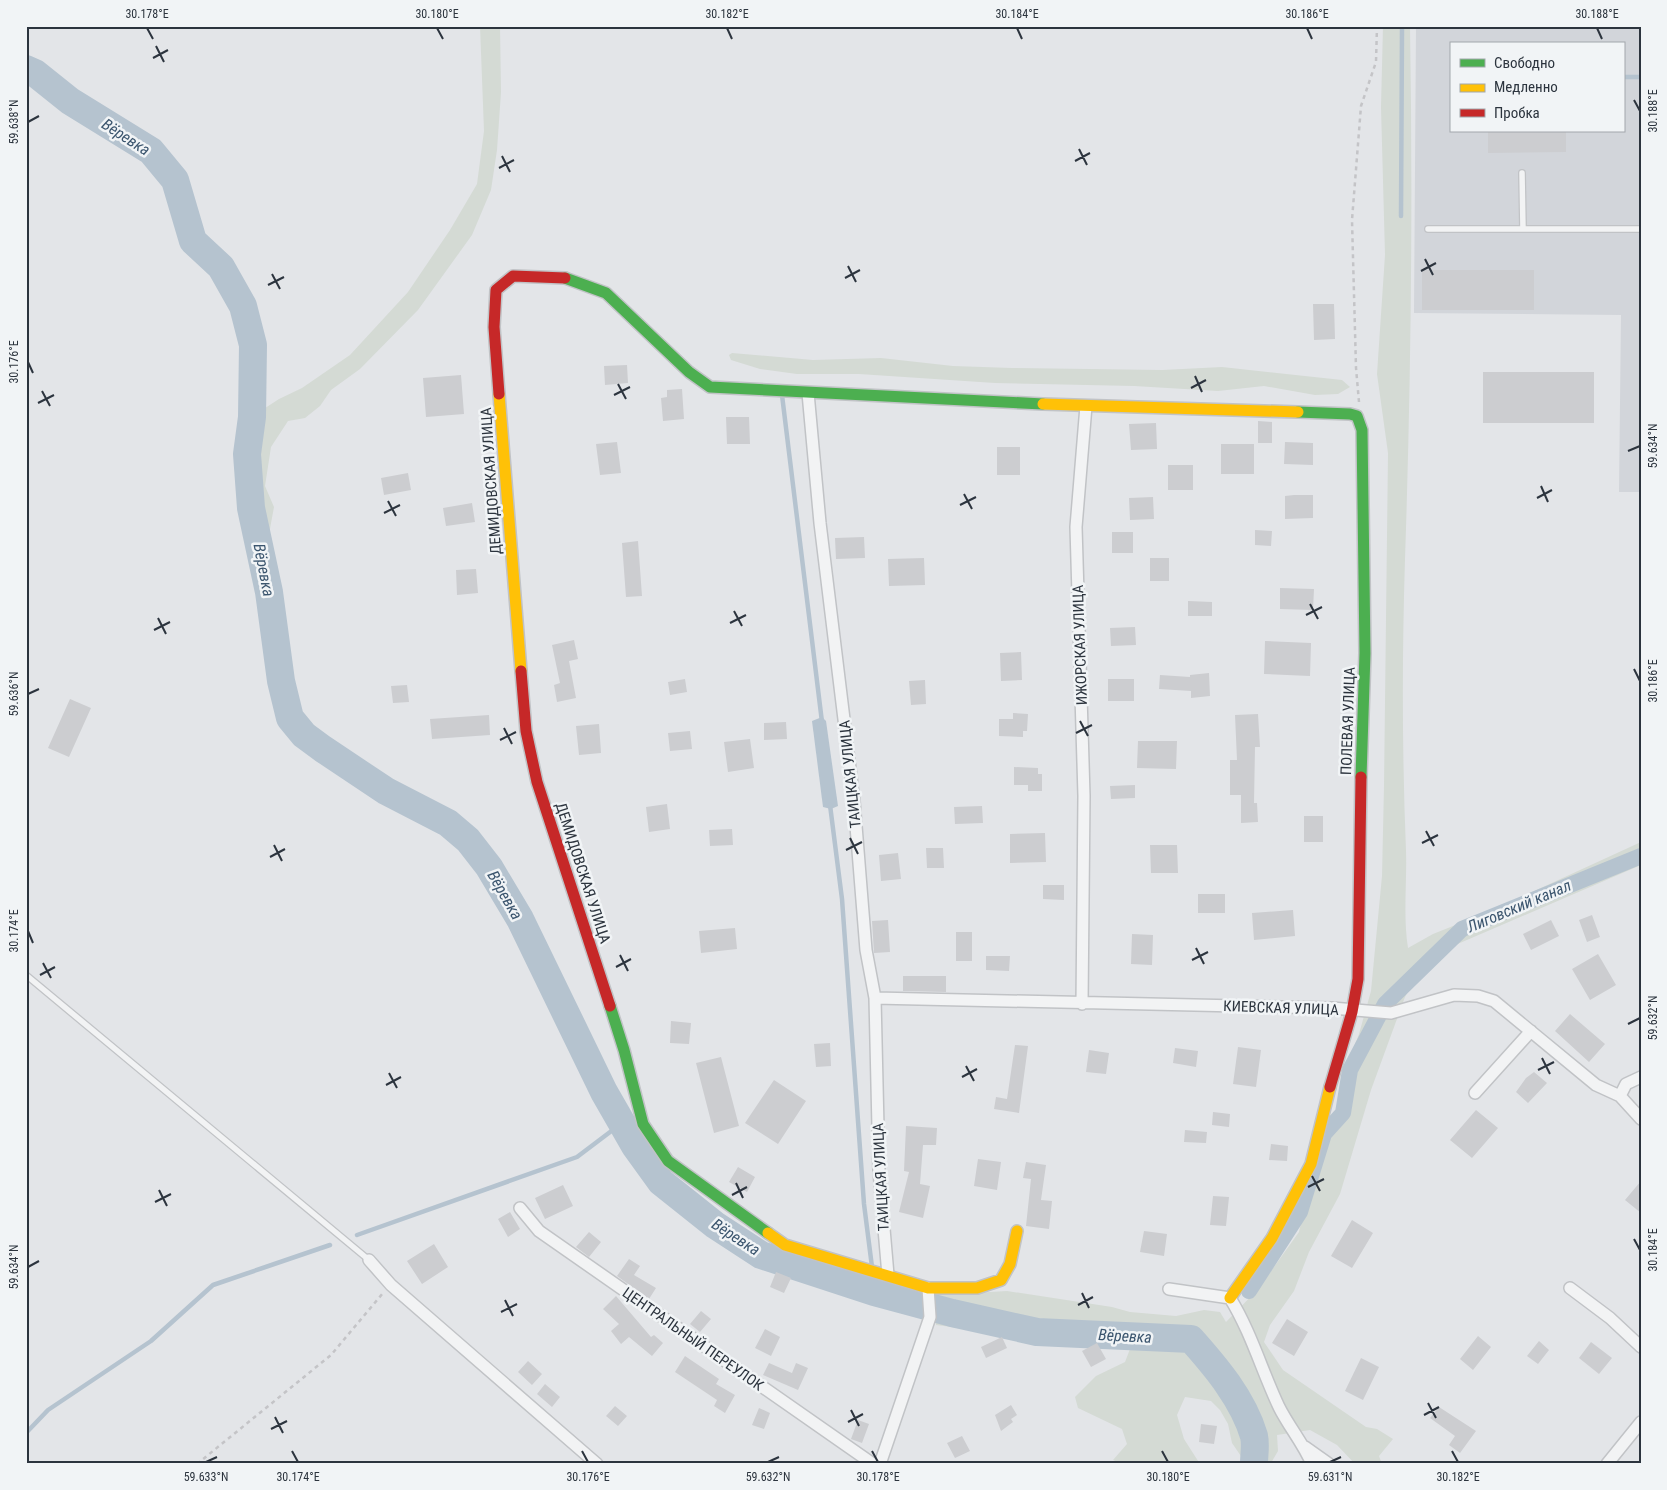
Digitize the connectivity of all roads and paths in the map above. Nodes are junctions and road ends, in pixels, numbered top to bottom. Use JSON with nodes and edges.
{"nodes":[{"id":1,"x":1377,"y":26,"type":"edge"},
{"id":2,"x":1522,"y":173,"type":"dead end"},
{"id":3,"x":1428,"y":229,"type":"dead end"},
{"id":4,"x":1523,"y":229,"type":"junction"},
{"id":5,"x":1641,"y":229,"type":"edge"},
{"id":6,"x":808,"y":393,"type":"junction"},
{"id":7,"x":1360,"y":404,"type":"dead end"},
{"id":8,"x":1086,"y":406,"type":"junction"},
{"id":9,"x":26,"y":975,"type":"edge"},
{"id":10,"x":876,"y":998,"type":"junction"},
{"id":11,"x":1082,"y":1004,"type":"junction"},
{"id":12,"x":1352,"y":1012,"type":"junction"},
{"id":13,"x":1531,"y":1031,"type":"junction"},
{"id":14,"x":1641,"y":1077,"type":"edge"},
{"id":15,"x":1475,"y":1093,"type":"dead end"},
{"id":16,"x":1620,"y":1096,"type":"junction"},
{"id":17,"x":1641,"y":1119,"type":"edge"},
{"id":18,"x":520,"y":1208,"type":"dead end"},
{"id":19,"x":1017,"y":1231,"type":"dead end"},
{"id":20,"x":368,"y":1260,"type":"joint"},
{"id":21,"x":888,"y":1274,"type":"junction"},
{"id":22,"x":391,"y":1285,"type":"junction"},
{"id":23,"x":928,"y":1288,"type":"junction"},
{"id":24,"x":1570,"y":1288,"type":"dead end"},
{"id":25,"x":1170,"y":1289,"type":"dead end"},
{"id":26,"x":1230,"y":1298,"type":"junction"},
{"id":27,"x":1641,"y":1347,"type":"edge"},
{"id":28,"x":1641,"y":1422,"type":"edge"},
{"id":29,"x":1305,"y":1447,"type":"junction"},
{"id":30,"x":197,"y":1464,"type":"edge"},
{"id":31,"x":597,"y":1464,"type":"edge"},
{"id":32,"x":873,"y":1464,"type":"edge"},
{"id":33,"x":880,"y":1464,"type":"edge"},
{"id":34,"x":1312,"y":1464,"type":"edge"},
{"id":35,"x":1329,"y":1464,"type":"edge"},
{"id":36,"x":1608,"y":1464,"type":"edge"}],
"edges":[{"from":1,"to":7,"type":"path"},
{"from":2,"to":4,"type":"lane"},
{"from":3,"to":4,"type":"lane"},
{"from":4,"to":5,"type":"lane"},
{"from":6,"to":8,"type":"street"},
{"from":6,"to":10,"type":"street","name":"ТАИЦКАЯ УЛИЦА"},
{"from":6,"to":21,"type":"street","name":"ДЕМИДОВСКАЯ УЛИЦА"},
{"from":8,"to":11,"type":"street","name":"ИЖОРСКАЯ УЛИЦА"},
{"from":8,"to":12,"type":"street","name":"ПОЛЕВАЯ УЛИЦА"},
{"from":9,"to":20,"type":"lane"},
{"from":10,"to":11,"type":"street","name":"КИЕВСКАЯ УЛИЦА"},
{"from":10,"to":21,"type":"street","name":"ТАИЦКАЯ УЛИЦА"},
{"from":11,"to":12,"type":"street","name":"КИЕВСКАЯ УЛИЦА"},
{"from":12,"to":13,"type":"street","name":"КИЕВСКАЯ УЛИЦА"},
{"from":12,"to":26,"type":"street","name":"ПОЛЕВАЯ УЛИЦА"},
{"from":13,"to":15,"type":"street"},
{"from":13,"to":16,"type":"street","name":"КИЕВСКАЯ УЛИЦА"},
{"from":14,"to":16,"type":"street"},
{"from":16,"to":17,"type":"street","name":"КИЕВСКАЯ УЛИЦА"},
{"from":18,"to":32,"type":"street","name":"ЦЕНТРАЛЬНЫЙ ПЕРЕУЛОК"},
{"from":19,"to":23,"type":"street","name":"ДЕМИДОВСКАЯ УЛИЦА"},
{"from":20,"to":22,"type":"street"},
{"from":21,"to":23,"type":"street","name":"ДЕМИДОВСКАЯ УЛИЦА"},
{"from":22,"to":30,"type":"path"},
{"from":22,"to":31,"type":"street"},
{"from":23,"to":33,"type":"street"},
{"from":24,"to":27,"type":"street"},
{"from":25,"to":26,"type":"street"},
{"from":26,"to":29,"type":"street"},
{"from":28,"to":36,"type":"street"},
{"from":29,"to":34,"type":"street"},
{"from":29,"to":35,"type":"street"}]}
